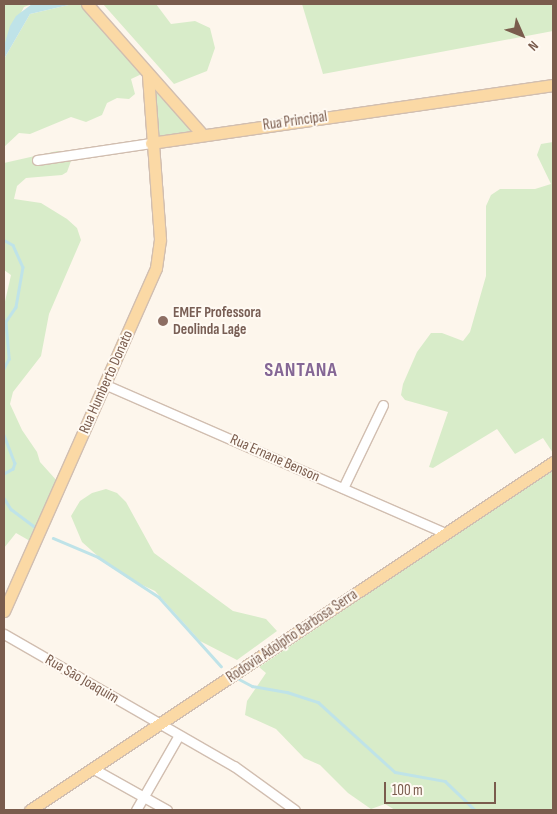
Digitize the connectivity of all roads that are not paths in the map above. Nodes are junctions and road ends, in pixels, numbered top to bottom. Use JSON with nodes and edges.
{"nodes":[{"id":1,"x":87,"y":4,"type":"edge"},
{"id":2,"x":148,"y":75,"type":"junction"},
{"id":3,"x":553,"y":85,"type":"edge"},
{"id":4,"x":202,"y":134,"type":"junction"},
{"id":5,"x":151,"y":142,"type":"junction"},
{"id":6,"x":37,"y":160,"type":"dead end"},
{"id":7,"x":104,"y":384,"type":"junction"},
{"id":8,"x":383,"y":405,"type":"dead end"},
{"id":9,"x":553,"y":462,"type":"edge"},
{"id":10,"x":343,"y":488,"type":"junction"},
{"id":11,"x":445,"y":533,"type":"junction"},
{"id":12,"x":4,"y":611,"type":"edge"},
{"id":13,"x":4,"y":634,"type":"edge"},
{"id":14,"x":159,"y":725,"type":"junction"},
{"id":15,"x":178,"y":735,"type":"junction"},
{"id":16,"x":92,"y":768,"type":"junction"},
{"id":17,"x":144,"y":797,"type":"junction"},
{"id":18,"x":285,"y":807,"type":"edge"},
{"id":19,"x":34,"y":810,"type":"edge"},
{"id":20,"x":136,"y":810,"type":"edge"},
{"id":21,"x":167,"y":810,"type":"edge"},
{"id":22,"x":295,"y":810,"type":"edge"}],
"edges":[{"from":1,"to":2,"type":"main road"},
{"from":2,"to":4,"type":"main road"},
{"from":2,"to":5,"type":"main road","name":"Rua Humberto Donato"},
{"from":3,"to":4,"type":"main road","name":"Rua Principal"},
{"from":4,"to":5,"type":"main road","name":"Rua Principal"},
{"from":5,"to":6,"type":"street","name":"Rua Principal"},
{"from":5,"to":7,"type":"main road","name":"Rua Humberto Donato"},
{"from":7,"to":10,"type":"street","name":"Rua Ernane Benson"},
{"from":7,"to":12,"type":"main road","name":"Rua Humberto Donato"},
{"from":8,"to":10,"type":"street"},
{"from":9,"to":11,"type":"main road","name":"Rodovia Adolpho Barbosa Serra"},
{"from":10,"to":11,"type":"street","name":"Rua Ernane Benson"},
{"from":11,"to":14,"type":"main road","name":"Rodovia Adolpho Barbosa Serra"},
{"from":13,"to":14,"type":"street","name":"Rua São Joaquim"},
{"from":14,"to":15,"type":"street","name":"Rua São Joaquim"},
{"from":14,"to":16,"type":"main road","name":"Rodovia Adolpho Barbosa Serra"},
{"from":15,"to":17,"type":"street"},
{"from":15,"to":18,"type":"street","name":"Rua São Joaquim"},
{"from":16,"to":17,"type":"street"},
{"from":16,"to":19,"type":"main road","name":"Rodovia Adolpho Barbosa Serra"},
{"from":17,"to":20,"type":"street"},
{"from":17,"to":21,"type":"street"},
{"from":18,"to":22,"type":"street","name":"Rua São Joaquim"}]}
